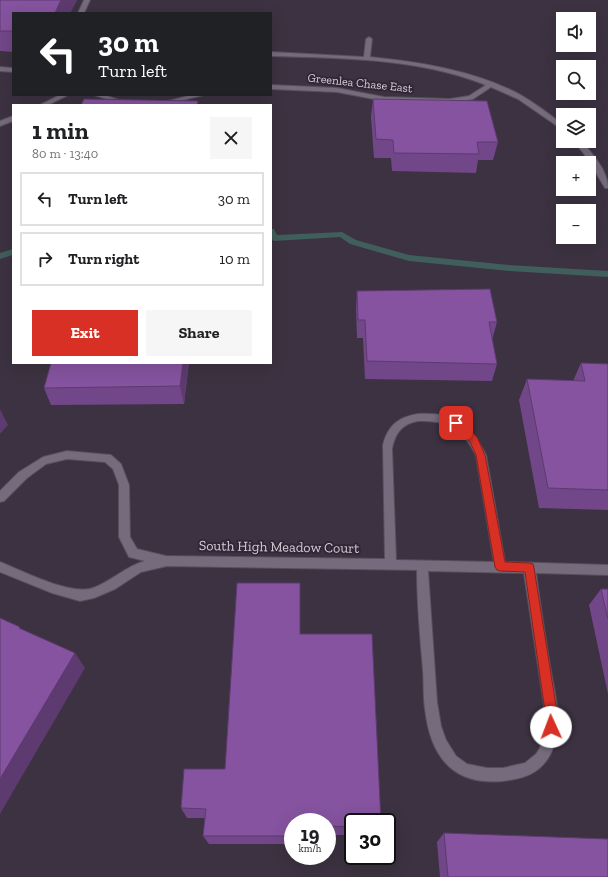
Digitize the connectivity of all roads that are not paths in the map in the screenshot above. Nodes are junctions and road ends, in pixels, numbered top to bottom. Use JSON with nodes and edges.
{"nodes":[{"id":1,"x":87,"y":0,"type":"edge"},
{"id":2,"x":81,"y":12,"type":"edge"},
{"id":3,"x":369,"y":39,"type":"dead end"},
{"id":4,"x":272,"y":54,"type":"edge"},
{"id":5,"x":367,"y":59,"type":"junction"},
{"id":6,"x":0,"y":69,"type":"edge"},
{"id":7,"x":12,"y":70,"type":"edge"},
{"id":8,"x":491,"y":84,"type":"junction"},
{"id":9,"x":272,"y":87,"type":"edge"},
{"id":10,"x":49,"y":96,"type":"edge"},
{"id":11,"x":63,"y":96,"type":"edge"},
{"id":12,"x":99,"y":96,"type":"edge"},
{"id":13,"x":197,"y":96,"type":"edge"},
{"id":14,"x":54,"y":100,"type":"junction"},
{"id":15,"x":124,"y":102,"type":"edge"},
{"id":16,"x":162,"y":102,"type":"edge"},
{"id":17,"x":45,"y":104,"type":"edge"},
{"id":18,"x":12,"y":118,"type":"edge"},
{"id":19,"x":556,"y":123,"type":"edge"},
{"id":20,"x":0,"y":124,"type":"edge"},
{"id":21,"x":584,"y":148,"type":"edge"},
{"id":22,"x":608,"y":186,"type":"edge"},
{"id":23,"x":0,"y":498,"type":"edge"},
{"id":24,"x":167,"y":561,"type":"junction"},
{"id":25,"x":391,"y":564,"type":"junction"},
{"id":26,"x":422,"y":565,"type":"junction"},
{"id":27,"x":0,"y":567,"type":"edge"},
{"id":28,"x":500,"y":567,"type":"junction"},
{"id":29,"x":529,"y":568,"type":"junction"},
{"id":30,"x":608,"y":570,"type":"edge"}],
"edges":[{"from":1,"to":2,"type":"street"},
{"from":3,"to":5,"type":"street"},
{"from":4,"to":5,"type":"street","name":"Greenlea Chase East"},
{"from":5,"to":8,"type":"street","name":"Greenlea Chase East"},
{"from":6,"to":7,"type":"street"},
{"from":8,"to":9,"type":"street","name":"Greenlea Chase East"},
{"from":8,"to":19,"type":"street","name":"Greenlea Chase East"},
{"from":10,"to":14,"type":"street"},
{"from":11,"to":14,"type":"street"},
{"from":12,"to":15,"type":"street"},
{"from":13,"to":16,"type":"street"},
{"from":14,"to":17,"type":"street"},
{"from":18,"to":20,"type":"street"},
{"from":21,"to":22,"type":"street"},
{"from":23,"to":24,"type":"street","name":"South High Meadow Court"},
{"from":24,"to":25,"type":"street","name":"South High Meadow Court"},
{"from":24,"to":27,"type":"street","name":"South High Meadow Court"},
{"from":25,"to":26,"type":"street","name":"South High Meadow Court"},
{"from":25,"to":28,"type":"street"},
{"from":26,"to":28,"type":"street","name":"South High Meadow Court"},
{"from":26,"to":29,"type":"street"},
{"from":28,"to":29,"type":"street","name":"South High Meadow Court"},
{"from":29,"to":30,"type":"street","name":"South High Meadow Court"}]}
